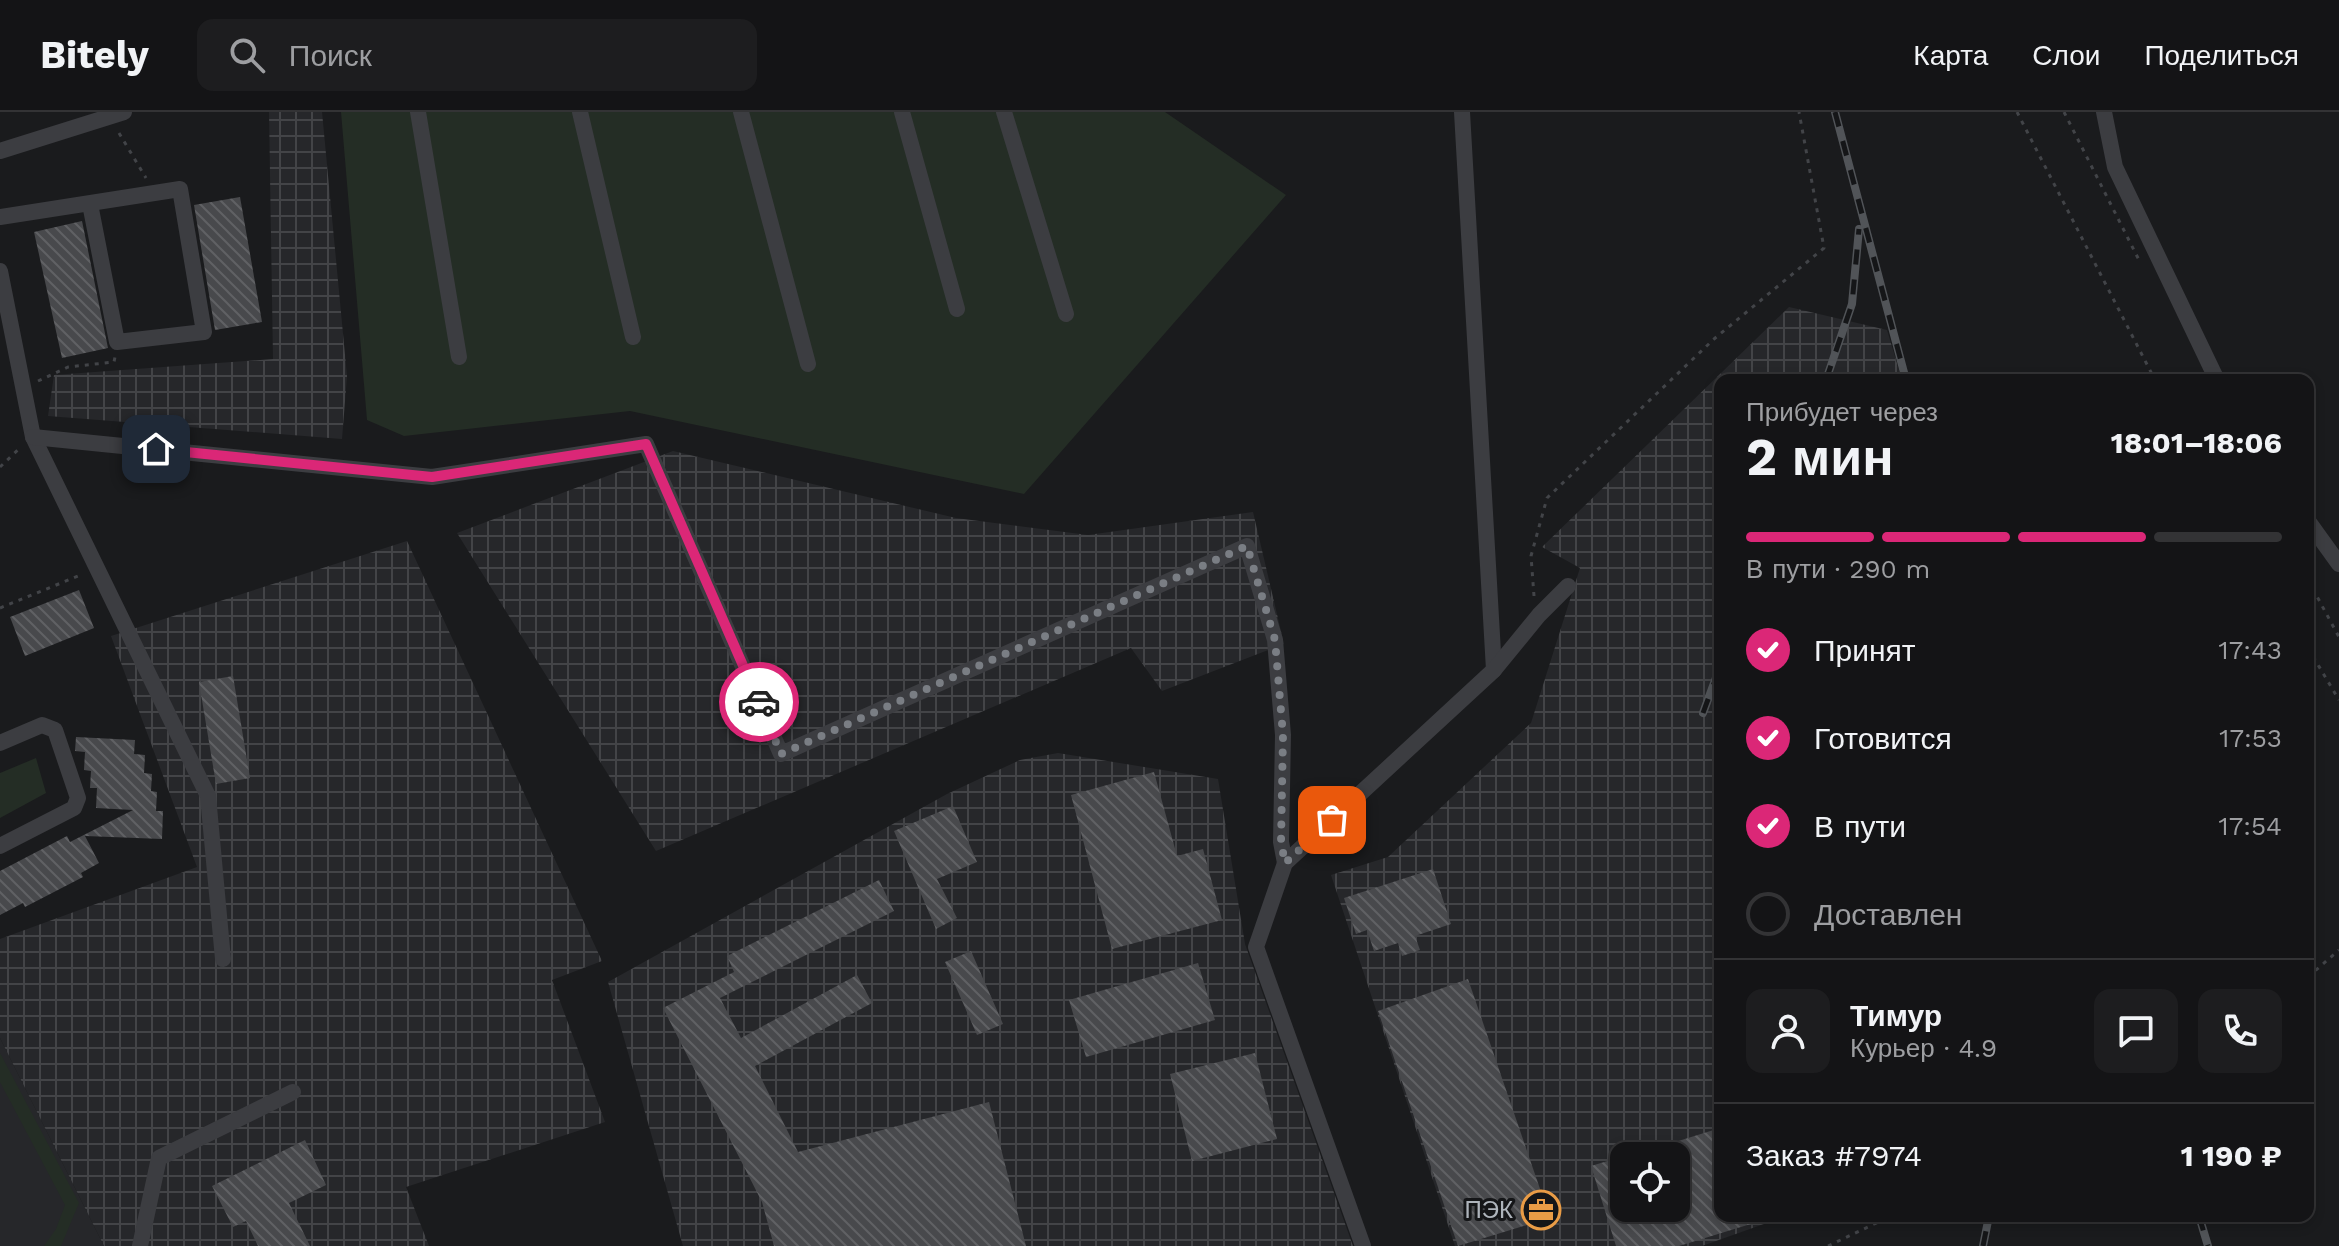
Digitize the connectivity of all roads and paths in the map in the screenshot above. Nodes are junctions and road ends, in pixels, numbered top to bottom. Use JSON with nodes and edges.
{"nodes":[{"id":1,"x":418,"y":112,"type":"edge"},
{"id":2,"x":580,"y":112,"type":"edge"},
{"id":3,"x":741,"y":112,"type":"edge"},
{"id":4,"x":902,"y":112,"type":"edge"},
{"id":5,"x":1004,"y":112,"type":"edge"},
{"id":6,"x":1462,"y":112,"type":"edge"},
{"id":7,"x":1799,"y":112,"type":"edge"},
{"id":8,"x":2017,"y":112,"type":"edge"},
{"id":9,"x":2064,"y":112,"type":"edge"},
{"id":10,"x":2104,"y":112,"type":"edge"},
{"id":11,"x":117,"y":114,"type":"edge"},
{"id":12,"x":0,"y":151,"type":"edge"},
{"id":13,"x":156,"y":193,"type":"junction"},
{"id":14,"x":90,"y":204,"type":"junction"},
{"id":15,"x":0,"y":217,"type":"edge"},
{"id":16,"x":2141,"y":264,"type":"dead end"},
{"id":17,"x":0,"y":271,"type":"edge"},
{"id":18,"x":957,"y":309,"type":"dead end"},
{"id":19,"x":1066,"y":314,"type":"dead end"},
{"id":20,"x":633,"y":337,"type":"dead end"},
{"id":21,"x":117,"y":342,"type":"junction"},
{"id":22,"x":459,"y":357,"type":"dead end"},
{"id":23,"x":808,"y":364,"type":"dead end"},
{"id":24,"x":2152,"y":374,"type":"edge"},
{"id":25,"x":2214,"y":374,"type":"edge"},
{"id":26,"x":24,"y":388,"type":"junction"},
{"id":27,"x":33,"y":437,"type":"junction"},
{"id":28,"x":0,"y":467,"type":"edge"},
{"id":29,"x":2314,"y":529,"type":"edge"},
{"id":30,"x":2339,"y":564,"type":"edge"},
{"id":31,"x":98,"y":568,"type":"junction"},
{"id":32,"x":1568,"y":586,"type":"dead end"},
{"id":33,"x":2314,"y":591,"type":"edge"},
{"id":34,"x":0,"y":608,"type":"edge"},
{"id":35,"x":1539,"y":615,"type":"junction"},
{"id":36,"x":2339,"y":637,"type":"edge"},
{"id":37,"x":2314,"y":658,"type":"edge"},
{"id":38,"x":1494,"y":670,"type":"junction"},
{"id":39,"x":2339,"y":700,"type":"edge"},
{"id":40,"x":0,"y":743,"type":"edge"},
{"id":41,"x":0,"y":846,"type":"edge"},
{"id":42,"x":1285,"y":863,"type":"junction"},
{"id":43,"x":2339,"y":950,"type":"edge"},
{"id":44,"x":223,"y":959,"type":"dead end"},
{"id":45,"x":2314,"y":972,"type":"edge"},
{"id":46,"x":293,"y":1092,"type":"dead end"},
{"id":47,"x":1878,"y":1222,"type":"edge"},
{"id":48,"x":140,"y":1246,"type":"edge"},
{"id":49,"x":1363,"y":1246,"type":"edge"},
{"id":50,"x":1828,"y":1246,"type":"edge"}],
"edges":[{"from":1,"to":22,"type":"street"},
{"from":2,"to":20,"type":"street"},
{"from":3,"to":23,"type":"street"},
{"from":4,"to":18,"type":"street"},
{"from":5,"to":19,"type":"street"},
{"from":6,"to":38,"type":"street"},
{"from":7,"to":35,"type":"path"},
{"from":8,"to":24,"type":"path"},
{"from":9,"to":16,"type":"path"},
{"from":10,"to":25,"type":"street"},
{"from":11,"to":12,"type":"street"},
{"from":11,"to":13,"type":"path"},
{"from":13,"to":14,"type":"street"},
{"from":13,"to":21,"type":"street"},
{"from":14,"to":15,"type":"street"},
{"from":14,"to":21,"type":"street"},
{"from":17,"to":26,"type":"street"},
{"from":21,"to":26,"type":"path"},
{"from":26,"to":27,"type":"street"},
{"from":27,"to":28,"type":"path"},
{"from":27,"to":31,"type":"street"},
{"from":27,"to":42,"type":"street"},
{"from":29,"to":30,"type":"street"},
{"from":31,"to":34,"type":"path"},
{"from":31,"to":44,"type":"street"},
{"from":32,"to":35,"type":"street"},
{"from":33,"to":36,"type":"path"},
{"from":35,"to":38,"type":"street"},
{"from":37,"to":39,"type":"path"},
{"from":38,"to":42,"type":"street"},
{"from":40,"to":41,"type":"street"},
{"from":42,"to":49,"type":"street"},
{"from":43,"to":45,"type":"path"},
{"from":46,"to":48,"type":"street"},
{"from":47,"to":50,"type":"path"}]}
